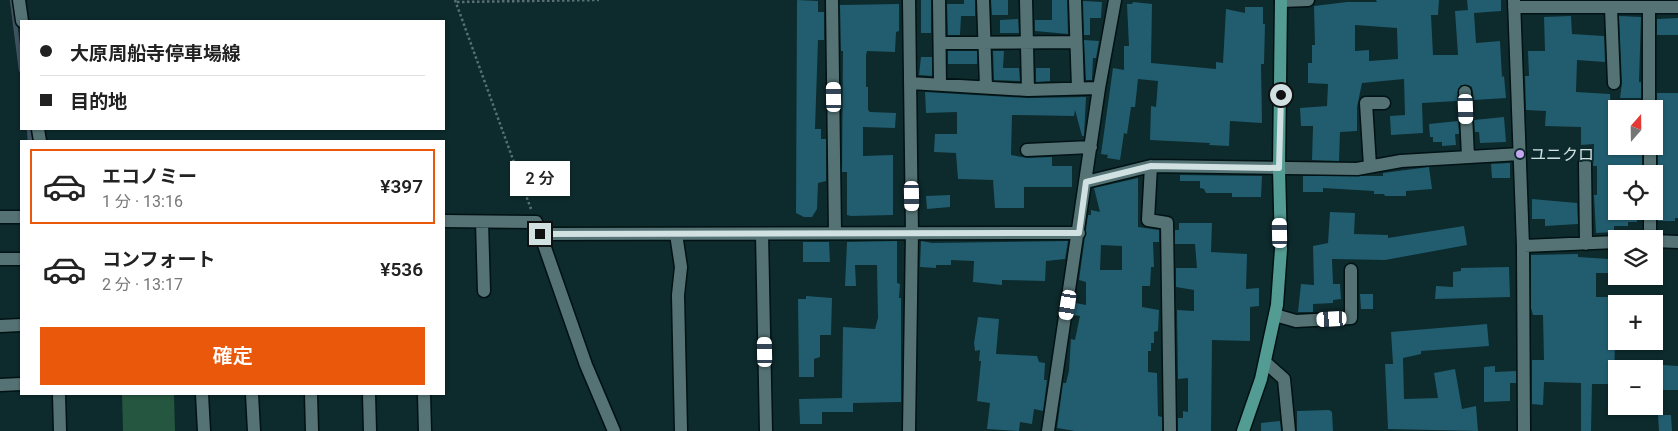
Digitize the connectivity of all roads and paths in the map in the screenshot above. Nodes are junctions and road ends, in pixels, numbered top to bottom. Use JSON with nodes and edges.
{"nodes":[{"id":1,"x":19,"y":0,"type":"edge"},
{"id":2,"x":599,"y":0,"type":"edge"},
{"id":3,"x":832,"y":0,"type":"edge"},
{"id":4,"x":909,"y":0,"type":"edge"},
{"id":5,"x":939,"y":0,"type":"edge"},
{"id":6,"x":983,"y":0,"type":"edge"},
{"id":7,"x":1026,"y":0,"type":"edge"},
{"id":8,"x":1075,"y":0,"type":"edge"},
{"id":9,"x":1115,"y":0,"type":"edge"},
{"id":10,"x":1308,"y":0,"type":"edge"},
{"id":11,"x":456,"y":1,"type":"edge"},
{"id":12,"x":1281,"y":1,"type":"edge"},
{"id":13,"x":1514,"y":4,"type":"edge"},
{"id":14,"x":1678,"y":7,"type":"edge"},
{"id":15,"x":1611,"y":8,"type":"junction"},
{"id":16,"x":1649,"y":9,"type":"junction"},
{"id":17,"x":22,"y":20,"type":"edge"},
{"id":18,"x":984,"y":42,"type":"junction"},
{"id":19,"x":1027,"y":42,"type":"junction"},
{"id":20,"x":1076,"y":42,"type":"junction"},
{"id":21,"x":940,"y":43,"type":"junction"},
{"id":22,"x":910,"y":83,"type":"junction"},
{"id":23,"x":1614,"y":83,"type":"dead end"},
{"id":24,"x":940,"y":84,"type":"junction"},
{"id":25,"x":986,"y":87,"type":"junction"},
{"id":26,"x":1078,"y":88,"type":"junction"},
{"id":27,"x":1099,"y":88,"type":"junction"},
{"id":28,"x":1028,"y":90,"type":"junction"},
{"id":29,"x":1465,"y":92,"type":"dead end"},
{"id":30,"x":1650,"y":100,"type":"edge"},
{"id":31,"x":1384,"y":103,"type":"dead end"},
{"id":32,"x":1091,"y":147,"type":"junction"},
{"id":33,"x":1027,"y":150,"type":"dead end"},
{"id":34,"x":1520,"y":154,"type":"junction"},
{"id":35,"x":1468,"y":157,"type":"junction"},
{"id":36,"x":1585,"y":163,"type":"dead end"},
{"id":37,"x":1151,"y":166,"type":"junction"},
{"id":38,"x":1370,"y":166,"type":"junction"},
{"id":39,"x":1279,"y":168,"type":"junction"},
{"id":40,"x":1086,"y":182,"type":"junction"},
{"id":41,"x":0,"y":217,"type":"edge"},
{"id":42,"x":20,"y":217,"type":"edge"},
{"id":43,"x":445,"y":222,"type":"edge"},
{"id":44,"x":482,"y":222,"type":"junction"},
{"id":45,"x":538,"y":228,"type":"junction"},
{"id":46,"x":835,"y":233,"type":"junction"},
{"id":47,"x":912,"y":233,"type":"junction"},
{"id":48,"x":1079,"y":233,"type":"junction"},
{"id":49,"x":676,"y":234,"type":"junction"},
{"id":50,"x":762,"y":234,"type":"junction"},
{"id":51,"x":1663,"y":241,"type":"edge"},
{"id":52,"x":1678,"y":242,"type":"edge"},
{"id":53,"x":1608,"y":243,"type":"edge"},
{"id":54,"x":1586,"y":244,"type":"junction"},
{"id":55,"x":1523,"y":246,"type":"junction"},
{"id":56,"x":0,"y":259,"type":"edge"},
{"id":57,"x":20,"y":259,"type":"edge"},
{"id":58,"x":1351,"y":270,"type":"dead end"},
{"id":59,"x":484,"y":291,"type":"dead end"},
{"id":60,"x":1275,"y":314,"type":"junction"},
{"id":61,"x":20,"y":325,"type":"edge"},
{"id":62,"x":0,"y":326,"type":"edge"},
{"id":63,"x":1265,"y":362,"type":"junction"},
{"id":64,"x":0,"y":384,"type":"edge"},
{"id":65,"x":20,"y":384,"type":"edge"},
{"id":66,"x":59,"y":395,"type":"edge"},
{"id":67,"x":202,"y":395,"type":"edge"},
{"id":68,"x":252,"y":395,"type":"edge"},
{"id":69,"x":311,"y":395,"type":"edge"},
{"id":70,"x":369,"y":395,"type":"edge"},
{"id":71,"x":424,"y":395,"type":"edge"},
{"id":72,"x":60,"y":431,"type":"edge"},
{"id":73,"x":204,"y":431,"type":"edge"},
{"id":74,"x":254,"y":431,"type":"edge"},
{"id":75,"x":312,"y":431,"type":"edge"},
{"id":76,"x":370,"y":431,"type":"edge"},
{"id":77,"x":425,"y":431,"type":"edge"},
{"id":78,"x":614,"y":431,"type":"edge"},
{"id":79,"x":681,"y":431,"type":"edge"},
{"id":80,"x":766,"y":431,"type":"edge"},
{"id":81,"x":909,"y":431,"type":"edge"},
{"id":82,"x":1048,"y":431,"type":"edge"},
{"id":83,"x":1170,"y":431,"type":"edge"},
{"id":84,"x":1243,"y":431,"type":"edge"},
{"id":85,"x":1289,"y":431,"type":"edge"},
{"id":86,"x":1524,"y":431,"type":"edge"}],
"edges":[{"from":1,"to":17,"type":"street"},
{"from":2,"to":11,"type":"path"},
{"from":3,"to":46,"type":"street"},
{"from":4,"to":22,"type":"street"},
{"from":5,"to":21,"type":"street"},
{"from":6,"to":18,"type":"street"},
{"from":7,"to":19,"type":"street"},
{"from":8,"to":20,"type":"street"},
{"from":9,"to":27,"type":"street"},
{"from":10,"to":12,"type":"street"},
{"from":11,"to":45,"type":"path"},
{"from":12,"to":39,"type":"main road"},
{"from":13,"to":15,"type":"street"},
{"from":13,"to":34,"type":"street"},
{"from":14,"to":16,"type":"street"},
{"from":15,"to":16,"type":"street"},
{"from":15,"to":23,"type":"street"},
{"from":16,"to":30,"type":"street"},
{"from":18,"to":19,"type":"street"},
{"from":18,"to":21,"type":"street"},
{"from":18,"to":25,"type":"street"},
{"from":19,"to":20,"type":"street"},
{"from":19,"to":28,"type":"street"},
{"from":20,"to":26,"type":"street"},
{"from":21,"to":24,"type":"street"},
{"from":22,"to":24,"type":"street"},
{"from":22,"to":47,"type":"street"},
{"from":24,"to":25,"type":"street"},
{"from":25,"to":28,"type":"street"},
{"from":26,"to":27,"type":"street"},
{"from":26,"to":28,"type":"street"},
{"from":27,"to":32,"type":"street"},
{"from":29,"to":35,"type":"street"},
{"from":31,"to":38,"type":"street"},
{"from":32,"to":33,"type":"street"},
{"from":32,"to":40,"type":"street"},
{"from":34,"to":35,"type":"street"},
{"from":34,"to":55,"type":"street"},
{"from":35,"to":38,"type":"street"},
{"from":36,"to":54,"type":"street"},
{"from":37,"to":39,"type":"street"},
{"from":37,"to":40,"type":"street"},
{"from":37,"to":83,"type":"street"},
{"from":38,"to":39,"type":"street"},
{"from":39,"to":60,"type":"main road"},
{"from":40,"to":48,"type":"street"},
{"from":41,"to":42,"type":"street"},
{"from":43,"to":44,"type":"street"},
{"from":44,"to":45,"type":"street"},
{"from":44,"to":59,"type":"street"},
{"from":45,"to":49,"type":"street"},
{"from":45,"to":78,"type":"street"},
{"from":46,"to":47,"type":"street"},
{"from":46,"to":50,"type":"street"},
{"from":47,"to":48,"type":"street"},
{"from":47,"to":81,"type":"street"},
{"from":48,"to":82,"type":"street"},
{"from":49,"to":50,"type":"street"},
{"from":49,"to":79,"type":"street"},
{"from":50,"to":80,"type":"street"},
{"from":51,"to":52,"type":"street"},
{"from":53,"to":54,"type":"street"},
{"from":54,"to":55,"type":"street"},
{"from":55,"to":86,"type":"street"},
{"from":56,"to":57,"type":"street"},
{"from":58,"to":60,"type":"street"},
{"from":60,"to":63,"type":"main road"},
{"from":61,"to":62,"type":"street"},
{"from":63,"to":84,"type":"main road"},
{"from":63,"to":85,"type":"street"},
{"from":64,"to":65,"type":"street"},
{"from":66,"to":72,"type":"street"},
{"from":67,"to":73,"type":"street"},
{"from":68,"to":74,"type":"street"},
{"from":69,"to":75,"type":"street"},
{"from":70,"to":76,"type":"street"},
{"from":71,"to":77,"type":"street"}]}
